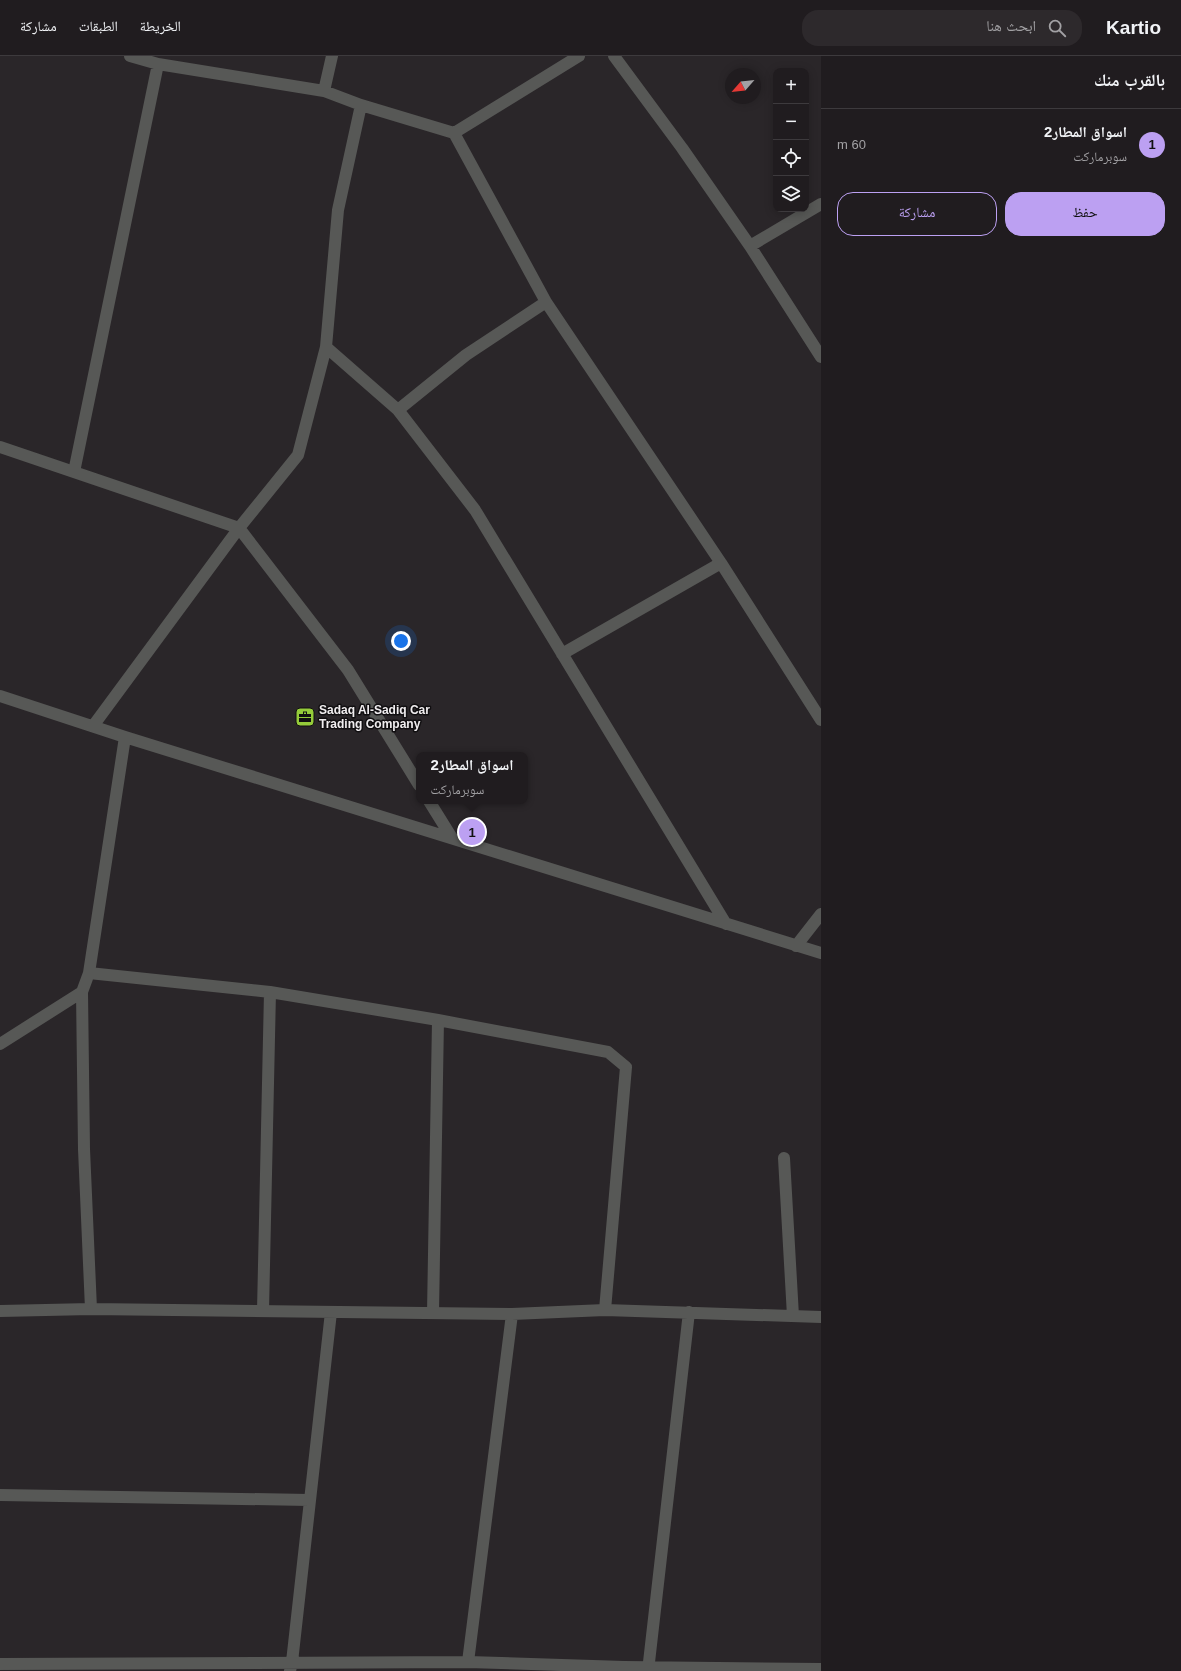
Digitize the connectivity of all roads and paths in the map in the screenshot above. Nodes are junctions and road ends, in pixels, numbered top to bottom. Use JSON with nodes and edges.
{"nodes":[{"id":1,"x":130,"y":56,"type":"edge"},
{"id":2,"x":332,"y":56,"type":"edge"},
{"id":3,"x":579,"y":56,"type":"edge"},
{"id":4,"x":614,"y":56,"type":"edge"},
{"id":5,"x":158,"y":64,"type":"junction"},
{"id":6,"x":324,"y":91,"type":"junction"},
{"id":7,"x":361,"y":104,"type":"junction"},
{"id":8,"x":454,"y":133,"type":"junction"},
{"id":9,"x":821,"y":204,"type":"edge"},
{"id":10,"x":750,"y":246,"type":"junction"},
{"id":11,"x":546,"y":302,"type":"junction"},
{"id":12,"x":326,"y":346,"type":"junction"},
{"id":13,"x":821,"y":356,"type":"edge"},
{"id":14,"x":398,"y":410,"type":"junction"},
{"id":15,"x":0,"y":447,"type":"edge"},
{"id":16,"x":74,"y":472,"type":"junction"},
{"id":17,"x":239,"y":528,"type":"junction"},
{"id":18,"x":721,"y":563,"type":"junction"},
{"id":19,"x":562,"y":654,"type":"junction"},
{"id":20,"x":0,"y":696,"type":"edge"},
{"id":21,"x":821,"y":720,"type":"edge"},
{"id":22,"x":93,"y":726,"type":"junction"},
{"id":23,"x":125,"y":737,"type":"junction"},
{"id":24,"x":416,"y":780,"type":"edge"},
{"id":25,"x":431,"y":804,"type":"edge"},
{"id":26,"x":452,"y":838,"type":"junction"},
{"id":27,"x":821,"y":914,"type":"edge"},
{"id":28,"x":726,"y":924,"type":"junction"},
{"id":29,"x":796,"y":946,"type":"junction"},
{"id":30,"x":821,"y":953,"type":"edge"},
{"id":31,"x":89,"y":973,"type":"junction"},
{"id":32,"x":82,"y":992,"type":"junction"},
{"id":33,"x":270,"y":992,"type":"junction"},
{"id":34,"x":438,"y":1020,"type":"junction"},
{"id":35,"x":0,"y":1044,"type":"edge"},
{"id":36,"x":784,"y":1158,"type":"dead end"},
{"id":37,"x":91,"y":1309,"type":"junction"},
{"id":38,"x":605,"y":1310,"type":"junction"},
{"id":39,"x":0,"y":1311,"type":"edge"},
{"id":40,"x":263,"y":1311,"type":"junction"},
{"id":41,"x":331,"y":1312,"type":"junction"},
{"id":42,"x":689,"y":1312,"type":"junction"},
{"id":43,"x":433,"y":1313,"type":"junction"},
{"id":44,"x":512,"y":1314,"type":"junction"},
{"id":45,"x":793,"y":1316,"type":"junction"},
{"id":46,"x":821,"y":1317,"type":"edge"},
{"id":47,"x":0,"y":1495,"type":"edge"},
{"id":48,"x":309,"y":1500,"type":"junction"},
{"id":49,"x":468,"y":1662,"type":"junction"},
{"id":50,"x":0,"y":1664,"type":"edge"},
{"id":51,"x":291,"y":1667,"type":"edge"},
{"id":52,"x":55,"y":1668,"type":"edge"},
{"id":53,"x":648,"y":1669,"type":"edge"},
{"id":54,"x":821,"y":1669,"type":"edge"}],
"edges":[{"from":1,"to":5,"type":"street"},
{"from":2,"to":6,"type":"street"},
{"from":3,"to":8,"type":"street"},
{"from":4,"to":10,"type":"street"},
{"from":5,"to":6,"type":"street"},
{"from":5,"to":16,"type":"street"},
{"from":6,"to":7,"type":"street"},
{"from":7,"to":8,"type":"street"},
{"from":7,"to":12,"type":"street"},
{"from":8,"to":11,"type":"street"},
{"from":9,"to":10,"type":"street"},
{"from":10,"to":13,"type":"street"},
{"from":11,"to":14,"type":"street"},
{"from":11,"to":18,"type":"street"},
{"from":12,"to":14,"type":"street"},
{"from":12,"to":17,"type":"street"},
{"from":14,"to":19,"type":"street"},
{"from":15,"to":16,"type":"street"},
{"from":16,"to":17,"type":"street"},
{"from":17,"to":22,"type":"street"},
{"from":17,"to":24,"type":"street"},
{"from":18,"to":19,"type":"street"},
{"from":18,"to":21,"type":"street"},
{"from":19,"to":28,"type":"street"},
{"from":20,"to":22,"type":"street"},
{"from":22,"to":23,"type":"street"},
{"from":23,"to":26,"type":"street"},
{"from":23,"to":31,"type":"street"},
{"from":25,"to":26,"type":"street"},
{"from":26,"to":28,"type":"street"},
{"from":27,"to":29,"type":"street"},
{"from":28,"to":29,"type":"street"},
{"from":29,"to":30,"type":"street"},
{"from":31,"to":32,"type":"street"},
{"from":31,"to":33,"type":"street"},
{"from":32,"to":35,"type":"street"},
{"from":32,"to":37,"type":"street"},
{"from":33,"to":34,"type":"street"},
{"from":33,"to":40,"type":"street"},
{"from":34,"to":38,"type":"street"},
{"from":34,"to":43,"type":"street"},
{"from":36,"to":45,"type":"street"},
{"from":37,"to":39,"type":"street"},
{"from":37,"to":40,"type":"street"},
{"from":38,"to":42,"type":"street"},
{"from":38,"to":44,"type":"street"},
{"from":40,"to":41,"type":"street"},
{"from":41,"to":43,"type":"street"},
{"from":41,"to":48,"type":"street"},
{"from":42,"to":45,"type":"street"},
{"from":42,"to":53,"type":"street"},
{"from":43,"to":44,"type":"street"},
{"from":44,"to":49,"type":"street"},
{"from":45,"to":46,"type":"street"},
{"from":47,"to":48,"type":"street"},
{"from":48,"to":51,"type":"street"},
{"from":49,"to":51,"type":"street"},
{"from":49,"to":53,"type":"street"},
{"from":50,"to":52,"type":"street"},
{"from":51,"to":52,"type":"street"},
{"from":53,"to":54,"type":"street"}]}
